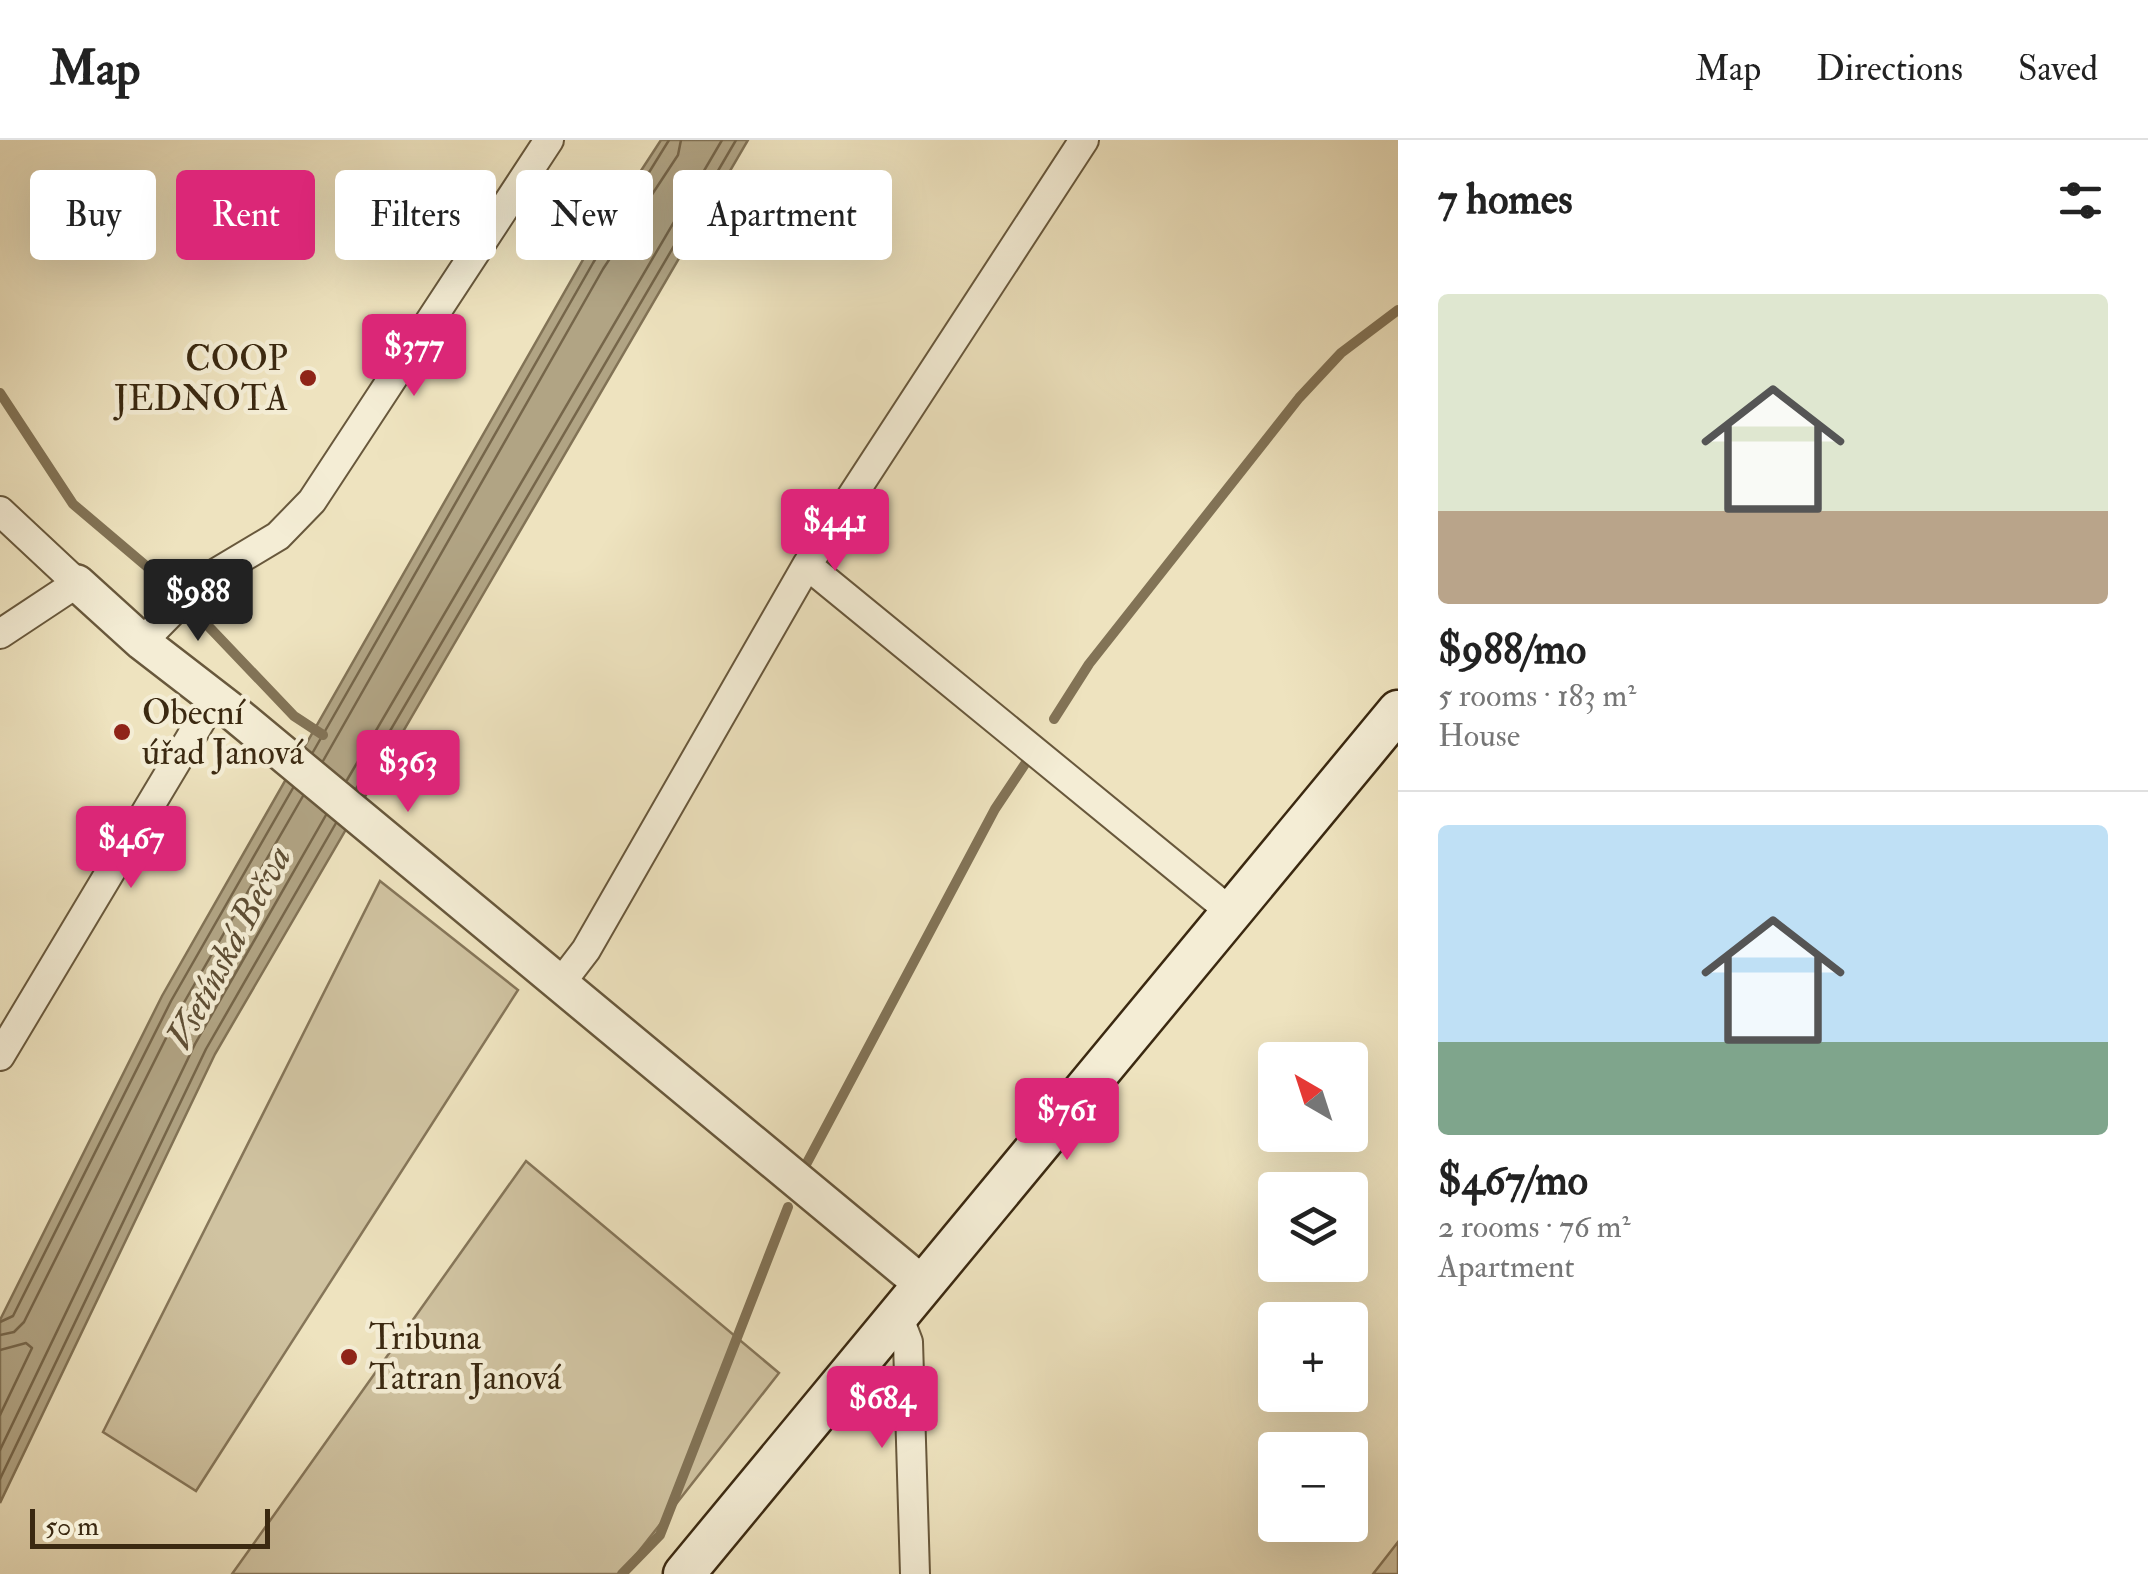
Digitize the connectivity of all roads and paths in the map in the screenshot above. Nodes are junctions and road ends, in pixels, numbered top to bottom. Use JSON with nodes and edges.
{"nodes":[{"id":1,"x":549,"y":140,"type":"edge"},
{"id":2,"x":1084,"y":140,"type":"edge"},
{"id":3,"x":0,"y":511,"type":"edge"},
{"id":4,"x":806,"y":565,"type":"junction"},
{"id":5,"x":78,"y":583,"type":"junction"},
{"id":6,"x":0,"y":634,"type":"edge"},
{"id":7,"x":142,"y":642,"type":"junction"},
{"id":8,"x":225,"y":705,"type":"junction"},
{"id":9,"x":1398,"y":711,"type":"edge"},
{"id":10,"x":1231,"y":912,"type":"junction"},
{"id":11,"x":550,"y":976,"type":"junction"},
{"id":12,"x":0,"y":1056,"type":"edge"},
{"id":13,"x":909,"y":1298,"type":"junction"},
{"id":14,"x":684,"y":1574,"type":"edge"},
{"id":15,"x":915,"y":1574,"type":"edge"}],
"edges":[{"from":1,"to":7,"type":"street"},
{"from":2,"to":4,"type":"street"},
{"from":3,"to":5,"type":"street"},
{"from":4,"to":10,"type":"street"},
{"from":4,"to":11,"type":"street"},
{"from":5,"to":6,"type":"street"},
{"from":5,"to":7,"type":"street"},
{"from":7,"to":8,"type":"street"},
{"from":8,"to":11,"type":"street"},
{"from":8,"to":12,"type":"street"},
{"from":9,"to":10,"type":"main road"},
{"from":10,"to":13,"type":"main road"},
{"from":11,"to":13,"type":"street"},
{"from":13,"to":14,"type":"main road"},
{"from":13,"to":15,"type":"street"}]}
